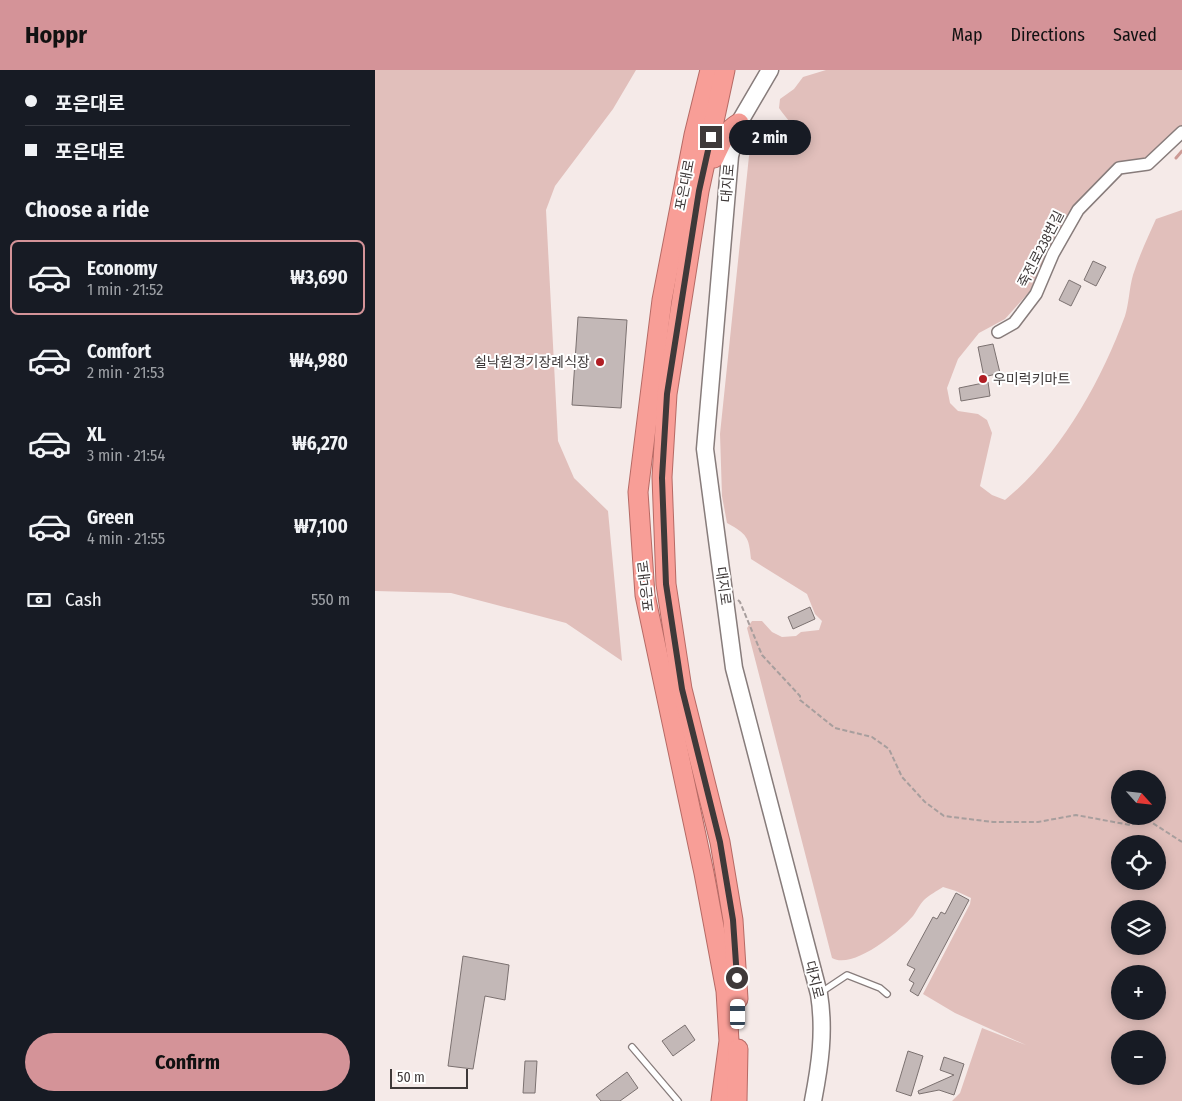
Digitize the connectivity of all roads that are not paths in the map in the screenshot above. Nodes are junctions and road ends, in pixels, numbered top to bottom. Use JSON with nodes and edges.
{"nodes":[{"id":1,"x":711,"y":70,"type":"edge"},
{"id":2,"x":725,"y":70,"type":"edge"},
{"id":3,"x":771,"y":70,"type":"edge"},
{"id":4,"x":739,"y":123,"type":"junction"},
{"id":5,"x":1182,"y":132,"type":"edge"},
{"id":6,"x":699,"y":191,"type":"junction"},
{"id":7,"x":998,"y":332,"type":"dead end"},
{"id":8,"x":819,"y":994,"type":"junction"},
{"id":9,"x":887,"y":994,"type":"dead end"},
{"id":10,"x":632,"y":1047,"type":"dead end"},
{"id":11,"x":728,"y":1096,"type":"edge"},
{"id":12,"x":678,"y":1101,"type":"edge"},
{"id":13,"x":813,"y":1101,"type":"edge"}],
"edges":[{"from":1,"to":11,"type":"highway","name":"포은대로"},
{"from":2,"to":6,"type":"highway","name":"포은대로"},
{"from":3,"to":4,"type":"main road","name":"대지로"},
{"from":4,"to":6,"type":"highway"},
{"from":4,"to":8,"type":"main road","name":"대지로"},
{"from":5,"to":7,"type":"street","name":"죽전로238번길"},
{"from":6,"to":11,"type":"highway","name":"포은대로"},
{"from":8,"to":9,"type":"lane"},
{"from":8,"to":13,"type":"main road","name":"대지로"},
{"from":10,"to":12,"type":"lane"}]}
